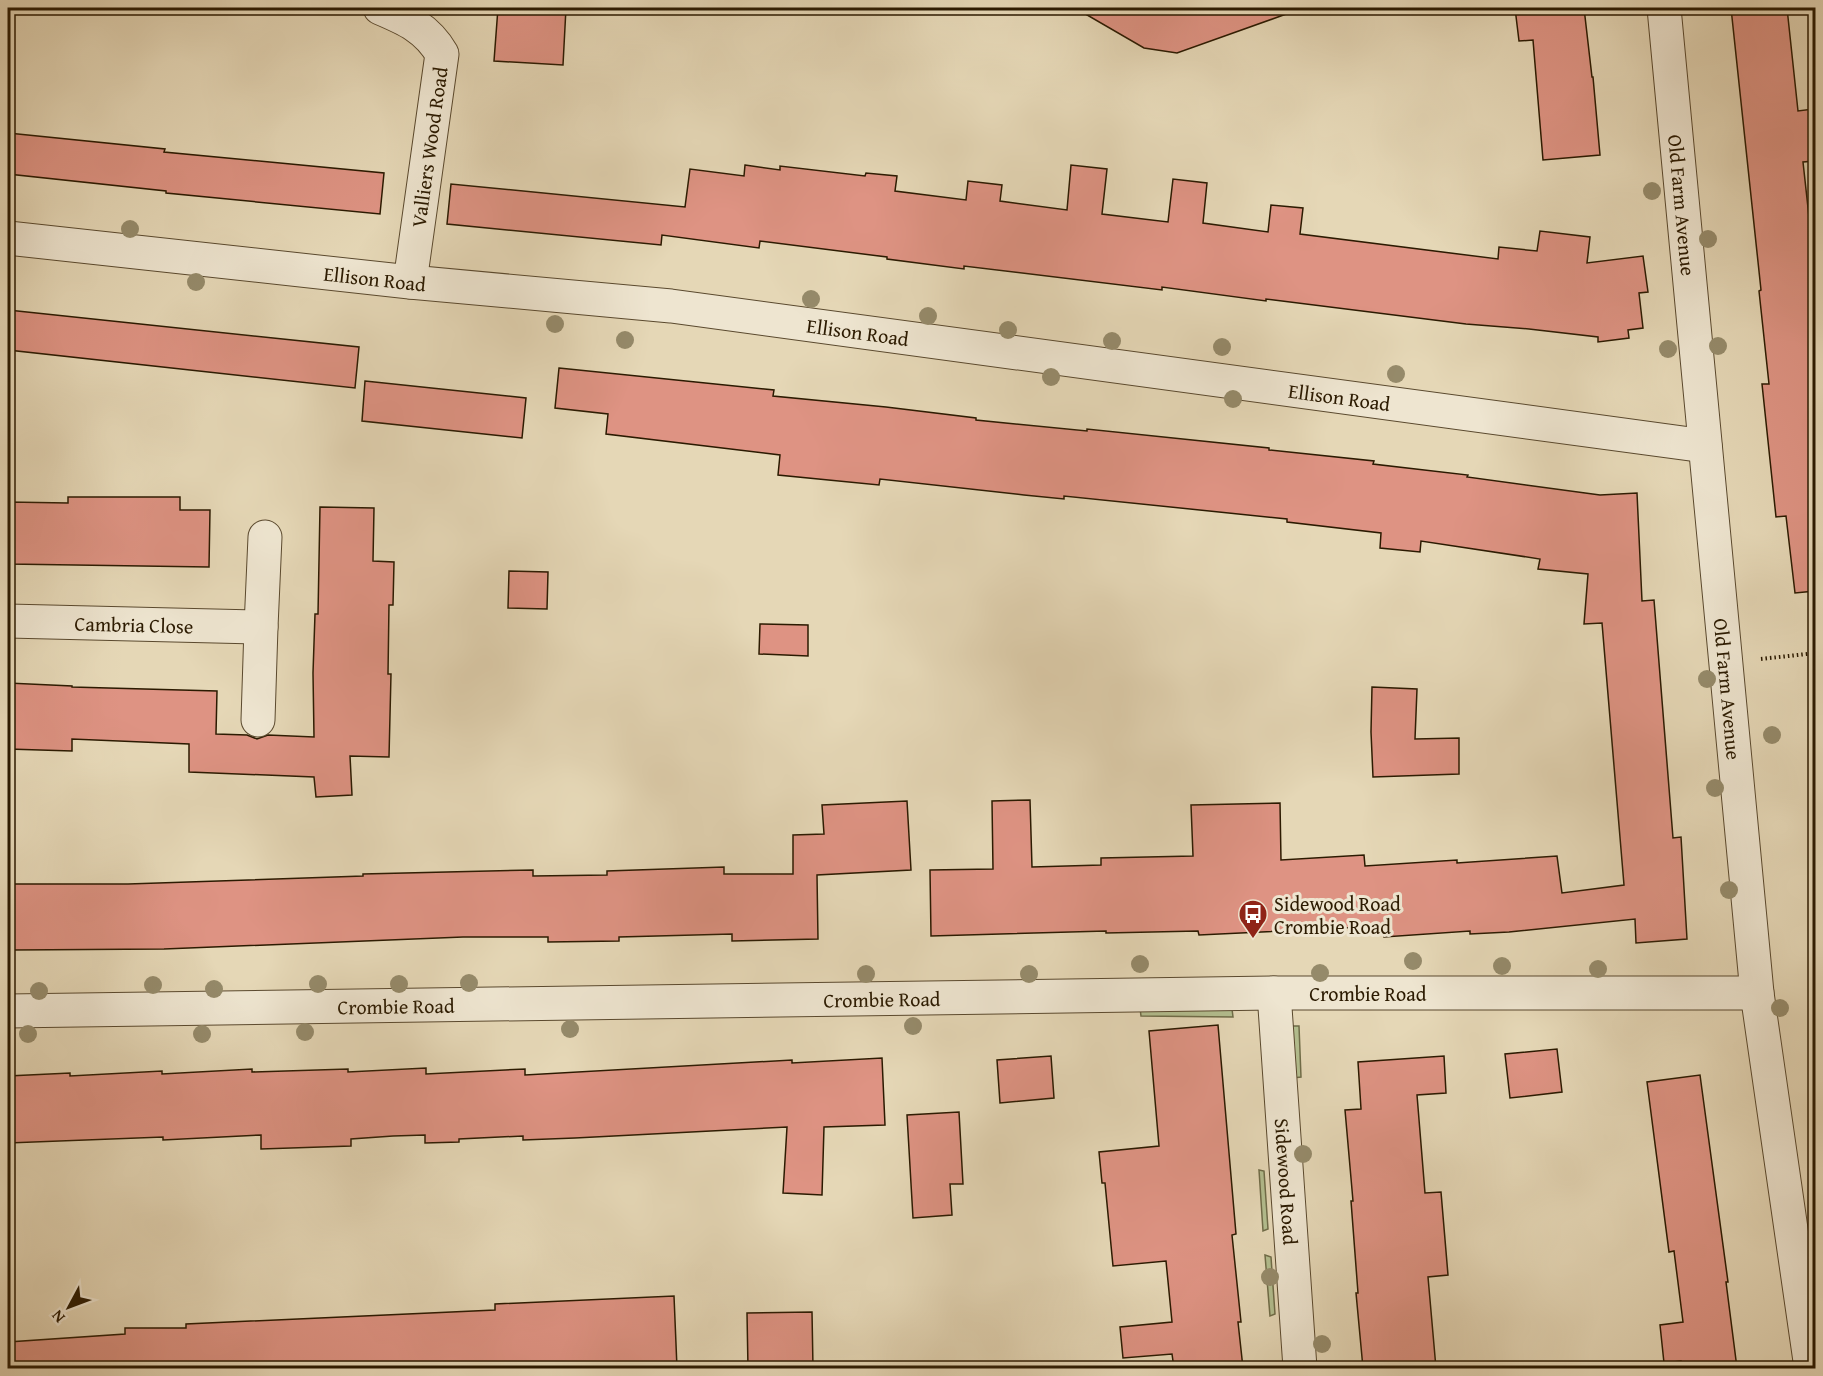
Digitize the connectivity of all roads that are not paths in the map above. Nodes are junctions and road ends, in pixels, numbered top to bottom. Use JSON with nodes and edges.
{"nodes":[{"id":1,"x":380,"y":8,"type":"edge"},
{"id":2,"x":1664,"y":8,"type":"edge"},
{"id":3,"x":8,"y":238,"type":"edge"},
{"id":4,"x":410,"y":282,"type":"junction"},
{"id":5,"x":1704,"y":446,"type":"junction"},
{"id":6,"x":265,"y":537,"type":"dead end"},
{"id":7,"x":8,"y":621,"type":"edge"},
{"id":8,"x":261,"y":627,"type":"junction"},
{"id":9,"x":258,"y":720,"type":"dead end"},
{"id":10,"x":1274,"y":993,"type":"junction"},
{"id":11,"x":1757,"y":993,"type":"junction"},
{"id":12,"x":8,"y":1011,"type":"edge"},
{"id":13,"x":1300,"y":1368,"type":"edge"},
{"id":14,"x":1811,"y":1368,"type":"edge"}],
"edges":[{"from":1,"to":4,"type":"street","name":"Valliers Wood Road"},
{"from":2,"to":5,"type":"street","name":"Old Farm Avenue"},
{"from":3,"to":4,"type":"street","name":"Ellison Road"},
{"from":4,"to":5,"type":"street","name":"Ellison Road"},
{"from":5,"to":11,"type":"street","name":"Old Farm Avenue"},
{"from":6,"to":8,"type":"street"},
{"from":7,"to":8,"type":"street","name":"Cambria Close"},
{"from":8,"to":9,"type":"street"},
{"from":10,"to":11,"type":"street","name":"Crombie Road"},
{"from":10,"to":12,"type":"street","name":"Crombie Road"},
{"from":10,"to":13,"type":"street","name":"Sidewood Road"},
{"from":11,"to":14,"type":"street","name":"Old Farm Avenue"}]}
